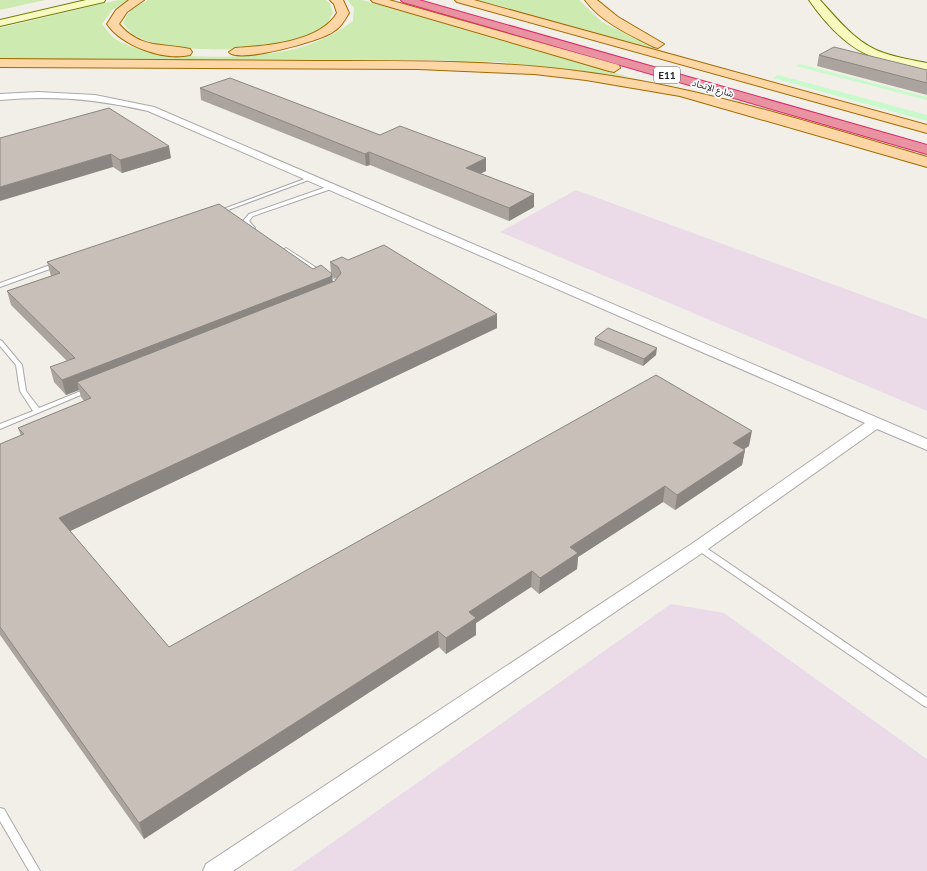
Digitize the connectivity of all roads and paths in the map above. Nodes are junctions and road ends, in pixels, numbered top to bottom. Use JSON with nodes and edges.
{"nodes":[{"id":1,"x":68,"y":0,"type":"edge"},
{"id":2,"x":100,"y":0,"type":"edge"},
{"id":3,"x":138,"y":0,"type":"edge"},
{"id":4,"x":336,"y":0,"type":"edge"},
{"id":5,"x":377,"y":0,"type":"edge"},
{"id":6,"x":407,"y":0,"type":"edge"},
{"id":7,"x":436,"y":0,"type":"edge"},
{"id":8,"x":461,"y":0,"type":"edge"},
{"id":9,"x":591,"y":0,"type":"edge"},
{"id":10,"x":814,"y":0,"type":"edge"},
{"id":11,"x":0,"y":16,"type":"edge"},
{"id":12,"x":0,"y":23,"type":"edge"},
{"id":13,"x":873,"y":59,"type":"edge"},
{"id":14,"x":0,"y":63,"type":"edge"},
{"id":15,"x":927,"y":67,"type":"edge"},
{"id":16,"x":927,"y":73,"type":"edge"},
{"id":17,"x":802,"y":94,"type":"junction"},
{"id":18,"x":0,"y":97,"type":"edge"},
{"id":19,"x":802,"y":125,"type":"junction"},
{"id":20,"x":927,"y":129,"type":"edge"},
{"id":21,"x":927,"y":138,"type":"edge"},
{"id":22,"x":927,"y":150,"type":"edge"},
{"id":23,"x":927,"y":162,"type":"edge"},
{"id":24,"x":312,"y":178,"type":"junction"},
{"id":25,"x":332,"y":187,"type":"junction"},
{"id":26,"x":243,"y":203,"type":"junction"},
{"id":27,"x":213,"y":213,"type":"edge"},
{"id":28,"x":254,"y":213,"type":"junction"},
{"id":29,"x":255,"y":230,"type":"edge"},
{"id":30,"x":281,"y":247,"type":"edge"},
{"id":31,"x":64,"y":261,"type":"edge"},
{"id":32,"x":0,"y":285,"type":"edge"},
{"id":33,"x":330,"y":295,"type":"edge"},
{"id":34,"x":0,"y":342,"type":"edge"},
{"id":35,"x":91,"y":388,"type":"edge"},
{"id":36,"x":37,"y":411,"type":"junction"},
{"id":37,"x":875,"y":423,"type":"junction"},
{"id":38,"x":0,"y":427,"type":"edge"},
{"id":39,"x":927,"y":445,"type":"edge"},
{"id":40,"x":699,"y":547,"type":"junction"},
{"id":41,"x":927,"y":703,"type":"edge"},
{"id":42,"x":0,"y":812,"type":"edge"},
{"id":43,"x":35,"y":871,"type":"edge"},
{"id":44,"x":214,"y":871,"type":"edge"}],
"edges":[{"from":1,"to":11,"type":"street"},
{"from":2,"to":12,"type":"street"},
{"from":3,"to":4,"type":"main road"},
{"from":5,"to":19,"type":"main road"},
{"from":6,"to":22,"type":"highway","name":"شارع الإتحاد","number":"E11"},
{"from":7,"to":21,"type":"highway","name":"شارع الإتحاد","number":"E11"},
{"from":8,"to":17,"type":"main road"},
{"from":9,"to":17,"type":"main road"},
{"from":10,"to":15,"type":"street"},
{"from":13,"to":16,"type":"lane"},
{"from":14,"to":19,"type":"main road"},
{"from":17,"to":20,"type":"main road"},
{"from":18,"to":24,"type":"street"},
{"from":19,"to":23,"type":"main road"},
{"from":24,"to":25,"type":"street"},
{"from":24,"to":26,"type":"lane"},
{"from":25,"to":28,"type":"lane"},
{"from":25,"to":37,"type":"street"},
{"from":26,"to":27,"type":"lane"},
{"from":26,"to":28,"type":"lane"},
{"from":28,"to":29,"type":"lane"},
{"from":30,"to":33,"type":"lane"},
{"from":31,"to":32,"type":"lane"},
{"from":34,"to":36,"type":"lane"},
{"from":35,"to":36,"type":"lane"},
{"from":36,"to":38,"type":"lane"},
{"from":37,"to":39,"type":"street"},
{"from":37,"to":40,"type":"street"},
{"from":40,"to":41,"type":"lane"},
{"from":40,"to":44,"type":"street"},
{"from":42,"to":43,"type":"lane"}]}
